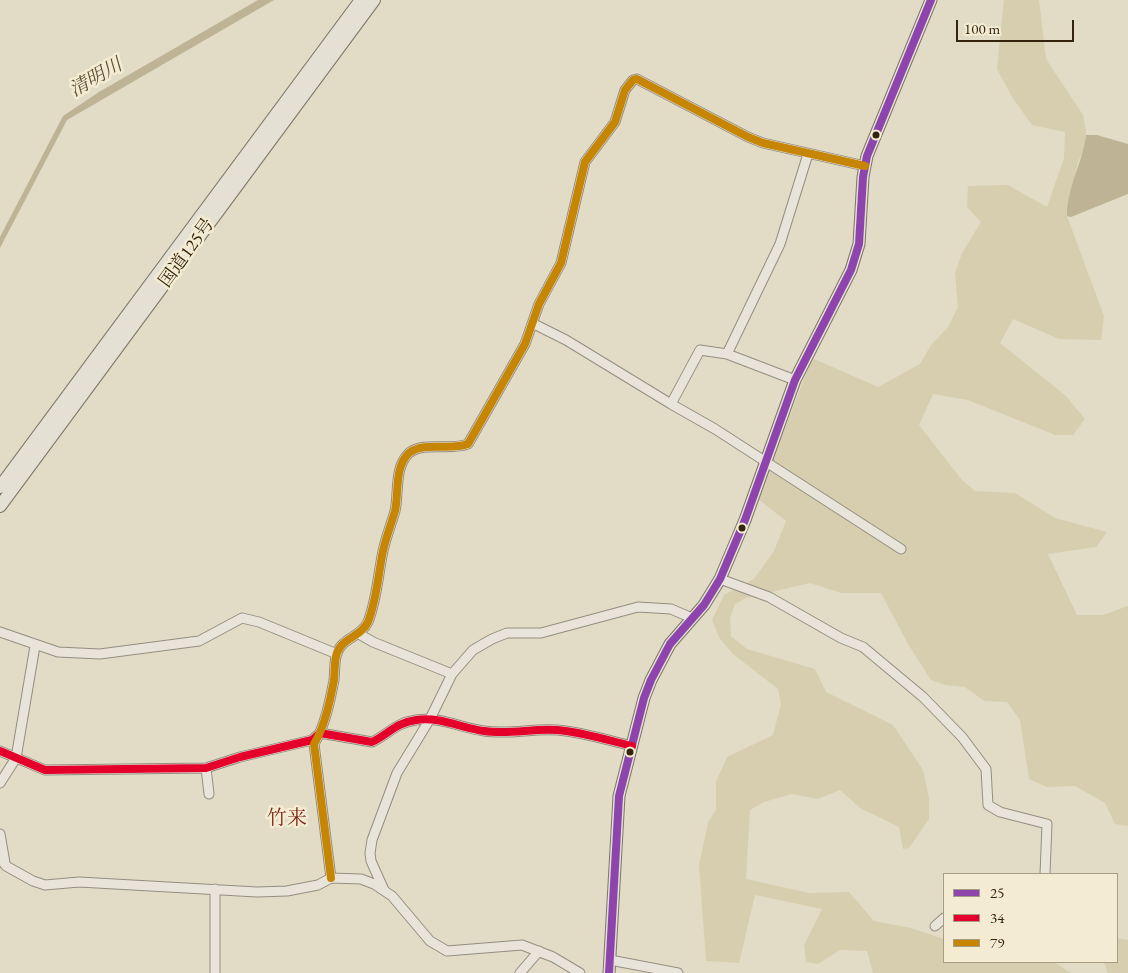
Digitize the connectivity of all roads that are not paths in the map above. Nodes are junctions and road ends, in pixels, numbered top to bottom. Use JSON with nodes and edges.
{"nodes":[{"id":1,"x":361,"y":0,"type":"edge"},
{"id":2,"x":374,"y":0,"type":"edge"},
{"id":3,"x":931,"y":0,"type":"edge"},
{"id":4,"x":808,"y":154,"type":"junction"},
{"id":5,"x":865,"y":166,"type":"junction"},
{"id":6,"x":534,"y":324,"type":"junction"},
{"id":7,"x":727,"y":354,"type":"junction"},
{"id":8,"x":795,"y":380,"type":"junction"},
{"id":9,"x":671,"y":404,"type":"junction"},
{"id":10,"x":764,"y":462,"type":"junction"},
{"id":11,"x":0,"y":486,"type":"edge"},
{"id":12,"x":0,"y":506,"type":"edge"},
{"id":13,"x":901,"y":549,"type":"dead end"},
{"id":14,"x":720,"y":579,"type":"junction"},
{"id":15,"x":692,"y":618,"type":"junction"},
{"id":16,"x":0,"y":632,"type":"edge"},
{"id":17,"x":358,"y":634,"type":"junction"},
{"id":18,"x":35,"y":646,"type":"junction"},
{"id":19,"x":337,"y":654,"type":"junction"},
{"id":20,"x":452,"y":674,"type":"junction"},
{"id":21,"x":430,"y":719,"type":"junction"},
{"id":22,"x":320,"y":733,"type":"junction"},
{"id":23,"x":632,"y":746,"type":"junction"},
{"id":24,"x":0,"y":751,"type":"edge"},
{"id":25,"x":16,"y":758,"type":"junction"},
{"id":26,"x":206,"y":768,"type":"junction"},
{"id":27,"x":0,"y":783,"type":"edge"},
{"id":28,"x":209,"y":794,"type":"dead end"},
{"id":29,"x":0,"y":834,"type":"edge"},
{"id":30,"x":2,"y":863,"type":"edge"},
{"id":31,"x":1045,"y":873,"type":"edge"},
{"id":32,"x":331,"y":878,"type":"junction"},
{"id":33,"x":216,"y":889,"type":"junction"},
{"id":34,"x":384,"y":890,"type":"junction"},
{"id":35,"x":943,"y":919,"type":"edge"},
{"id":36,"x":935,"y":926,"type":"dead end"},
{"id":37,"x":539,"y":951,"type":"junction"},
{"id":38,"x":610,"y":960,"type":"junction"},
{"id":39,"x":215,"y":973,"type":"edge"},
{"id":40,"x":520,"y":973,"type":"edge"},
{"id":41,"x":580,"y":973,"type":"edge"},
{"id":42,"x":609,"y":973,"type":"edge"},
{"id":43,"x":678,"y":973,"type":"edge"}],
"edges":[{"from":1,"to":11,"type":"highway","name":"国道125号"},
{"from":2,"to":12,"type":"highway","name":"国道125号"},
{"from":3,"to":5,"type":"main road"},
{"from":4,"to":5,"type":"street"},
{"from":4,"to":6,"type":"street"},
{"from":4,"to":7,"type":"street"},
{"from":5,"to":8,"type":"main road"},
{"from":6,"to":9,"type":"street"},
{"from":6,"to":17,"type":"street"},
{"from":7,"to":8,"type":"street"},
{"from":7,"to":9,"type":"street"},
{"from":8,"to":10,"type":"main road"},
{"from":9,"to":10,"type":"street"},
{"from":10,"to":13,"type":"street"},
{"from":10,"to":14,"type":"main road"},
{"from":14,"to":15,"type":"main road"},
{"from":14,"to":31,"type":"street"},
{"from":15,"to":20,"type":"street"},
{"from":15,"to":23,"type":"main road"},
{"from":16,"to":18,"type":"street"},
{"from":17,"to":19,"type":"street"},
{"from":17,"to":20,"type":"street"},
{"from":18,"to":19,"type":"street"},
{"from":18,"to":25,"type":"street"},
{"from":19,"to":22,"type":"street"},
{"from":20,"to":21,"type":"street"},
{"from":21,"to":22,"type":"street"},
{"from":21,"to":23,"type":"street"},
{"from":21,"to":34,"type":"street"},
{"from":22,"to":26,"type":"street"},
{"from":22,"to":32,"type":"street"},
{"from":23,"to":38,"type":"main road"},
{"from":24,"to":25,"type":"street"},
{"from":25,"to":26,"type":"street"},
{"from":25,"to":27,"type":"street"},
{"from":26,"to":28,"type":"street"},
{"from":29,"to":30,"type":"street"},
{"from":30,"to":33,"type":"street"},
{"from":32,"to":33,"type":"street"},
{"from":32,"to":34,"type":"street"},
{"from":33,"to":39,"type":"street"},
{"from":34,"to":37,"type":"street"},
{"from":35,"to":36,"type":"street"},
{"from":37,"to":40,"type":"street"},
{"from":37,"to":41,"type":"street"},
{"from":38,"to":42,"type":"main road"},
{"from":38,"to":43,"type":"street"}]}
